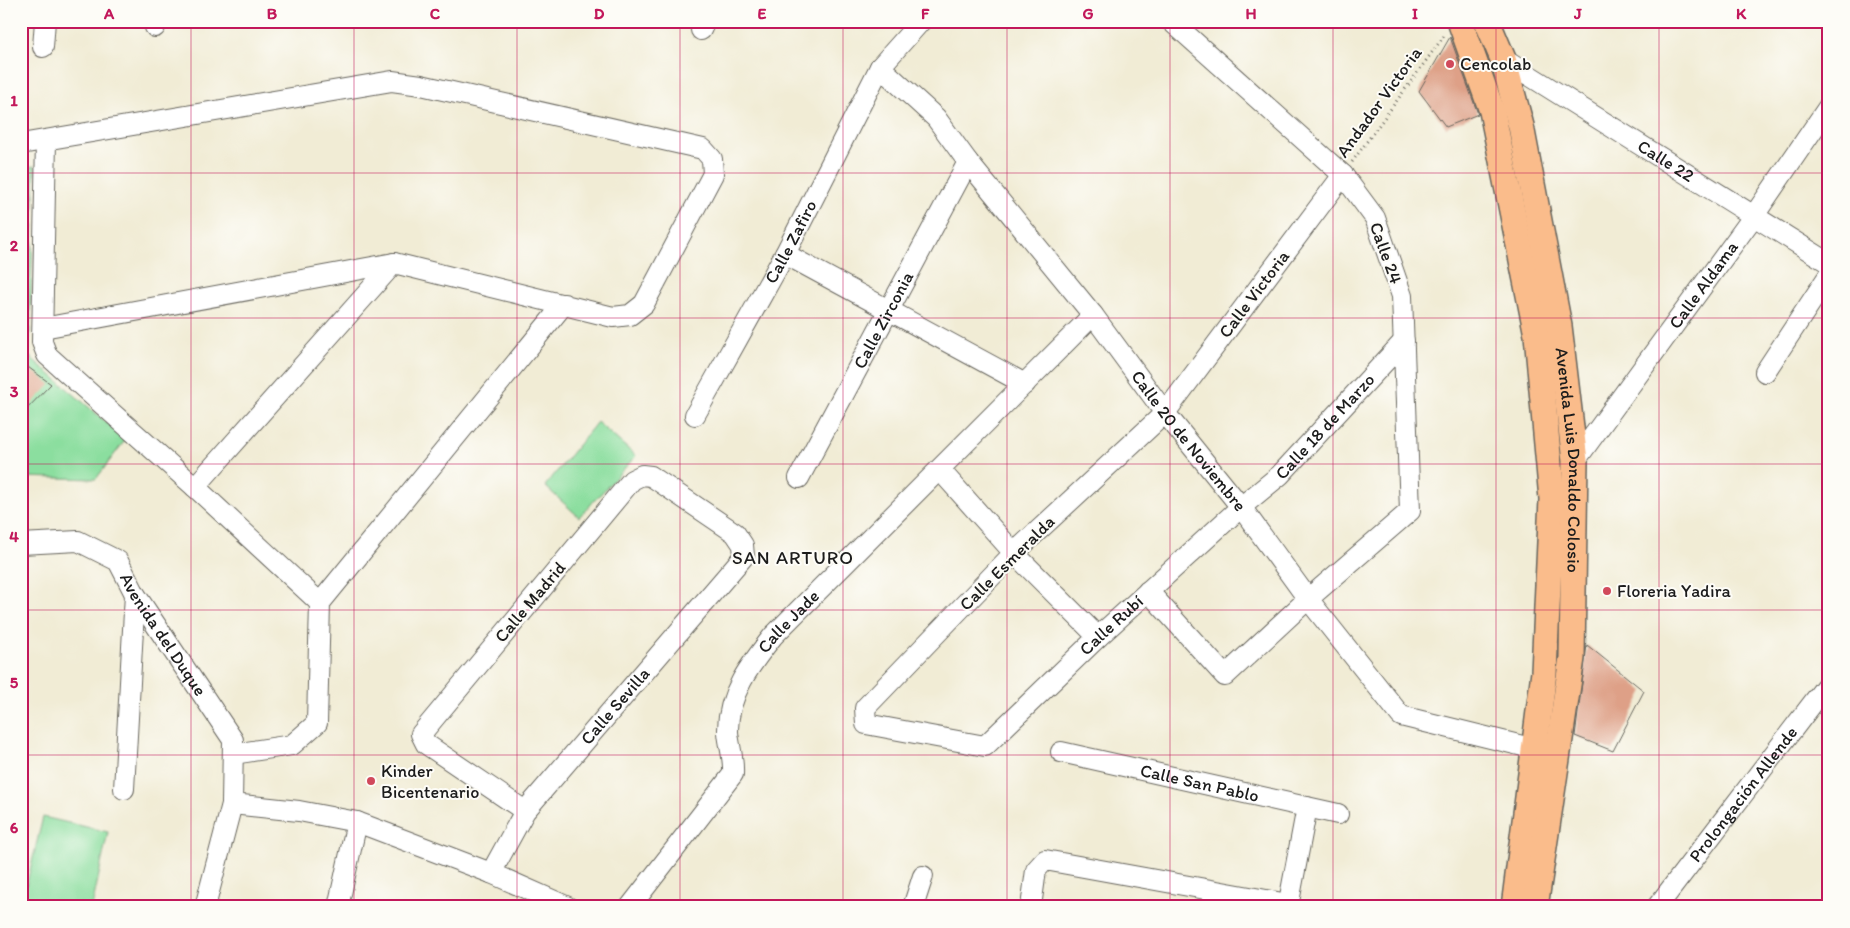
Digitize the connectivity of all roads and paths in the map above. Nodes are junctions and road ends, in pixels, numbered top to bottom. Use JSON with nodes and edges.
{"nodes":[{"id":1,"x":46,"y":21,"type":"edge"},
{"id":2,"x":921,"y":21,"type":"edge"},
{"id":3,"x":1171,"y":21,"type":"edge"},
{"id":4,"x":1486,"y":21,"type":"edge"},
{"id":5,"x":1455,"y":25,"type":"edge"},
{"id":6,"x":43,"y":47,"type":"dead end"},
{"id":7,"x":1503,"y":59,"type":"junction"},
{"id":8,"x":880,"y":67,"type":"junction"},
{"id":9,"x":1829,"y":106,"type":"edge"},
{"id":10,"x":46,"y":140,"type":"junction"},
{"id":11,"x":21,"y":144,"type":"edge"},
{"id":12,"x":968,"y":162,"type":"junction"},
{"id":13,"x":1343,"y":175,"type":"junction"},
{"id":14,"x":1752,"y":217,"type":"junction"},
{"id":15,"x":785,"y":254,"type":"junction"},
{"id":16,"x":394,"y":263,"type":"junction"},
{"id":17,"x":1829,"y":263,"type":"edge"},
{"id":18,"x":1829,"y":274,"type":"edge"},
{"id":19,"x":564,"y":304,"type":"junction"},
{"id":20,"x":889,"y":308,"type":"junction"},
{"id":21,"x":1093,"y":316,"type":"junction"},
{"id":22,"x":43,"y":328,"type":"junction"},
{"id":23,"x":1404,"y":341,"type":"junction"},
{"id":24,"x":1766,"y":372,"type":"dead end"},
{"id":25,"x":1025,"y":384,"type":"junction"},
{"id":26,"x":1165,"y":413,"type":"junction"},
{"id":27,"x":695,"y":415,"type":"dead end"},
{"id":28,"x":1575,"y":462,"type":"junction"},
{"id":29,"x":940,"y":470,"type":"junction"},
{"id":30,"x":642,"y":475,"type":"joint"},
{"id":31,"x":799,"y":478,"type":"dead end"},
{"id":32,"x":195,"y":487,"type":"junction"},
{"id":33,"x":1241,"y":507,"type":"junction"},
{"id":34,"x":21,"y":544,"type":"edge"},
{"id":35,"x":1014,"y":553,"type":"junction"},
{"id":36,"x":1148,"y":591,"type":"junction"},
{"id":37,"x":135,"y":594,"type":"junction"},
{"id":38,"x":1308,"y":599,"type":"junction"},
{"id":39,"x":320,"y":603,"type":"junction"},
{"id":40,"x":1098,"y":637,"type":"junction"},
{"id":41,"x":1829,"y":682,"type":"edge"},
{"id":42,"x":985,"y":746,"type":"joint"},
{"id":43,"x":233,"y":747,"type":"junction"},
{"id":44,"x":1535,"y":749,"type":"junction"},
{"id":45,"x":1062,"y":752,"type":"dead end"},
{"id":46,"x":124,"y":789,"type":"dead end"},
{"id":47,"x":232,"y":804,"type":"junction"},
{"id":48,"x":1307,"y":807,"type":"junction"},
{"id":49,"x":526,"y":811,"type":"junction"},
{"id":50,"x":1338,"y":814,"type":"dead end"},
{"id":51,"x":357,"y":822,"type":"junction"},
{"id":52,"x":491,"y":873,"type":"junction"},
{"id":53,"x":923,"y":876,"type":"dead end"},
{"id":54,"x":559,"y":905,"type":"edge"},
{"id":55,"x":1288,"y":905,"type":"edge"},
{"id":56,"x":205,"y":907,"type":"edge"},
{"id":57,"x":338,"y":907,"type":"edge"},
{"id":58,"x":630,"y":907,"type":"edge"},
{"id":59,"x":913,"y":907,"type":"edge"},
{"id":60,"x":1031,"y":907,"type":"edge"},
{"id":61,"x":1514,"y":907,"type":"edge"},
{"id":62,"x":1535,"y":907,"type":"edge"},
{"id":63,"x":1657,"y":907,"type":"edge"}],
"edges":[{"from":1,"to":6,"type":"street"},
{"from":2,"to":8,"type":"street","name":"Calle Zafiro"},
{"from":3,"to":13,"type":"street","name":"Calle 24"},
{"from":4,"to":7,"type":"main road","name":"Avenida Luis Donaldo Colosio"},
{"from":5,"to":13,"type":"path","name":"Andador Victoria"},
{"from":5,"to":44,"type":"main road","name":"Avenida Luis Donaldo Colosio"},
{"from":7,"to":14,"type":"street","name":"Calle 22"},
{"from":7,"to":28,"type":"main road","name":"Avenida Luis Donaldo Colosio"},
{"from":8,"to":12,"type":"street","name":"Calle 20 de Noviembre"},
{"from":8,"to":15,"type":"street","name":"Calle Zafiro"},
{"from":9,"to":14,"type":"street","name":"Calle Aldama"},
{"from":10,"to":11,"type":"street"},
{"from":10,"to":19,"type":"street"},
{"from":10,"to":22,"type":"street"},
{"from":12,"to":20,"type":"street","name":"Calle Zirconia"},
{"from":12,"to":21,"type":"street","name":"Calle 20 de Noviembre"},
{"from":13,"to":23,"type":"street","name":"Calle 24"},
{"from":13,"to":26,"type":"street","name":"Calle Victoria"},
{"from":14,"to":17,"type":"street","name":"Calle 22"},
{"from":14,"to":28,"type":"street","name":"Calle Aldama"},
{"from":15,"to":20,"type":"street"},
{"from":15,"to":27,"type":"street","name":"Calle Zafiro"},
{"from":16,"to":19,"type":"street"},
{"from":16,"to":22,"type":"street"},
{"from":16,"to":32,"type":"street"},
{"from":18,"to":24,"type":"street"},
{"from":19,"to":39,"type":"street"},
{"from":20,"to":25,"type":"street"},
{"from":20,"to":31,"type":"street","name":"Calle Zirconia"},
{"from":21,"to":25,"type":"street","name":"Calle Jade"},
{"from":21,"to":26,"type":"street","name":"Calle 20 de Noviembre"},
{"from":22,"to":32,"type":"street"},
{"from":23,"to":33,"type":"street","name":"Calle 18 de Marzo"},
{"from":23,"to":38,"type":"street","name":"Calle 24"},
{"from":25,"to":29,"type":"street","name":"Calle Jade"},
{"from":26,"to":33,"type":"street","name":"Calle 20 de Noviembre"},
{"from":26,"to":35,"type":"street","name":"Calle Esmeralda"},
{"from":28,"to":62,"type":"main road","name":"Avenida Luis Donaldo Colosio"},
{"from":29,"to":35,"type":"street"},
{"from":29,"to":58,"type":"street","name":"Calle Jade"},
{"from":30,"to":49,"type":"street","name":"Calle Sevilla"},
{"from":30,"to":49,"type":"street","name":"Calle Madrid"},
{"from":32,"to":39,"type":"street"},
{"from":33,"to":36,"type":"street","name":"Calle Rubí"},
{"from":33,"to":38,"type":"street","name":"Calle 20 de Noviembre"},
{"from":34,"to":37,"type":"street","name":"Avenida del Duque"},
{"from":35,"to":40,"type":"street"},
{"from":35,"to":42,"type":"street","name":"Calle Esmeralda"},
{"from":36,"to":38,"type":"street"},
{"from":36,"to":40,"type":"street","name":"Calle Rubí"},
{"from":37,"to":43,"type":"street","name":"Avenida del Duque"},
{"from":37,"to":46,"type":"street"},
{"from":38,"to":44,"type":"street","name":"Calle 20 de Noviembre"},
{"from":39,"to":43,"type":"street"},
{"from":40,"to":42,"type":"street","name":"Calle Rubí"},
{"from":41,"to":63,"type":"street","name":"Prolongación Allende"},
{"from":43,"to":47,"type":"street"},
{"from":44,"to":61,"type":"main road","name":"Avenida Luis Donaldo Colosio"},
{"from":45,"to":48,"type":"street","name":"Calle San Pablo"},
{"from":47,"to":51,"type":"street"},
{"from":47,"to":56,"type":"street"},
{"from":48,"to":50,"type":"street","name":"Calle San Pablo"},
{"from":48,"to":55,"type":"street"},
{"from":49,"to":52,"type":"street","name":"Calle Sevilla"},
{"from":51,"to":52,"type":"street"},
{"from":51,"to":57,"type":"street"},
{"from":52,"to":54,"type":"street"},
{"from":53,"to":59,"type":"street"},
{"from":55,"to":60,"type":"street"}]}
